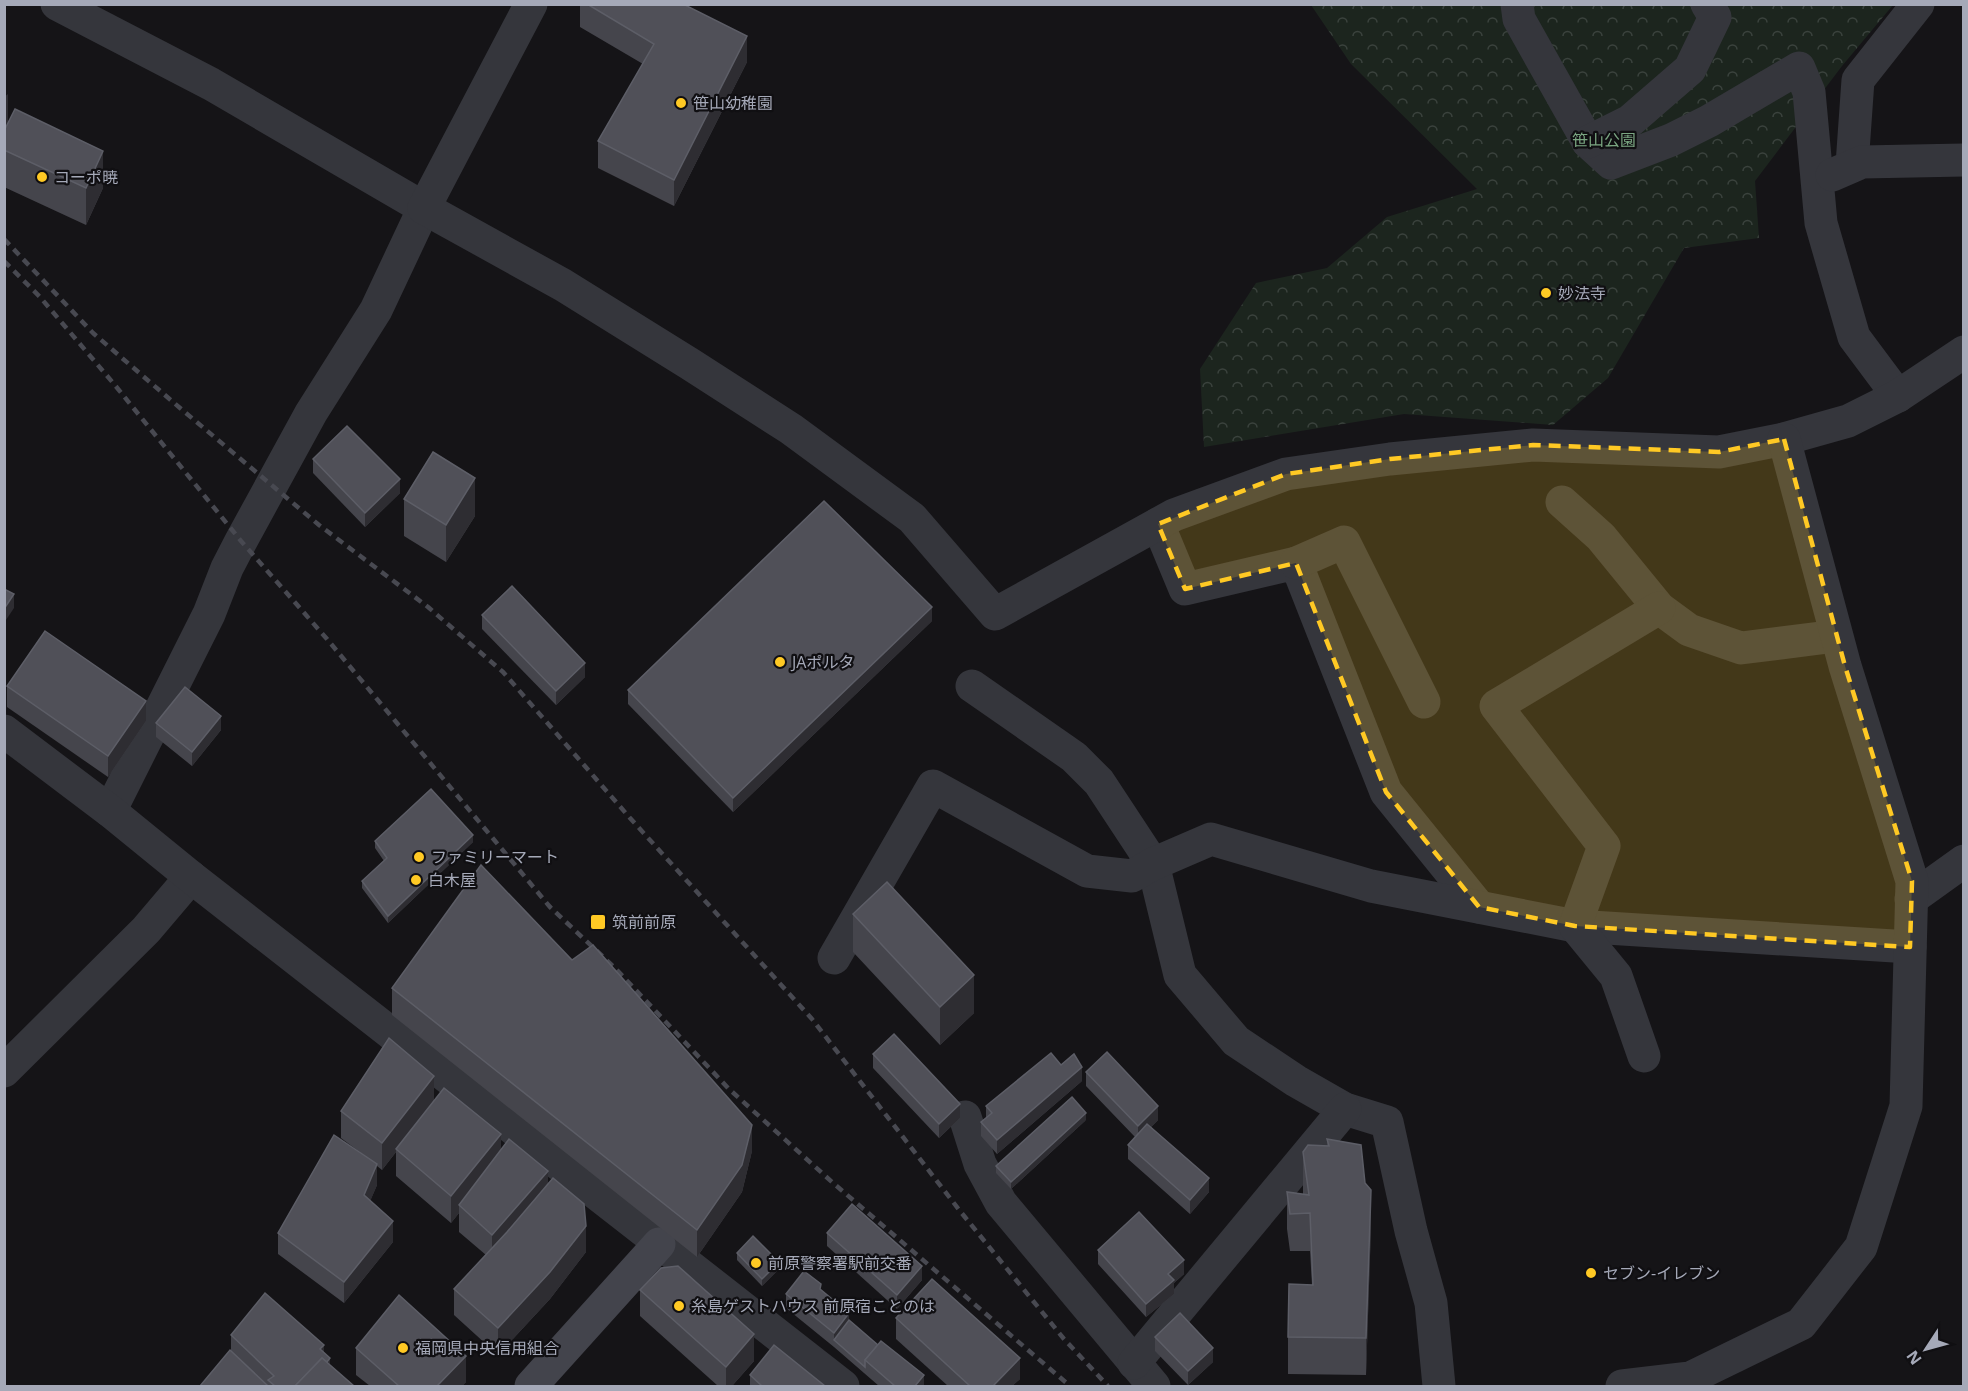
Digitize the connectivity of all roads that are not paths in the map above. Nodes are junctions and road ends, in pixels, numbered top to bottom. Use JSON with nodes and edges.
{"nodes":[{"id":1,"x":57,"y":4,"type":"edge"},
{"id":2,"x":531,"y":4,"type":"edge"},
{"id":3,"x":1517,"y":4,"type":"edge"},
{"id":4,"x":1707,"y":4,"type":"edge"},
{"id":5,"x":1917,"y":4,"type":"edge"},
{"id":6,"x":1588,"y":142,"type":"junction"},
{"id":7,"x":1964,"y":160,"type":"edge"},
{"id":8,"x":1852,"y":165,"type":"junction"},
{"id":9,"x":1816,"y":182,"type":"junction"},
{"id":10,"x":424,"y":208,"type":"junction"},
{"id":11,"x":1964,"y":352,"type":"edge"},
{"id":12,"x":1898,"y":396,"type":"junction"},
{"id":13,"x":1784,"y":439,"type":"junction"},
{"id":14,"x":1562,"y":502,"type":"dead end"},
{"id":15,"x":1158,"y":524,"type":"junction"},
{"id":16,"x":1296,"y":563,"type":"junction"},
{"id":17,"x":1659,"y":608,"type":"junction"},
{"id":18,"x":1836,"y":636,"type":"junction"},
{"id":19,"x":972,"y":686,"type":"dead end"},
{"id":20,"x":1424,"y":702,"type":"dead end"},
{"id":21,"x":4,"y":731,"type":"edge"},
{"id":22,"x":110,"y":811,"type":"junction"},
{"id":23,"x":1964,"y":861,"type":"edge"},
{"id":24,"x":1153,"y":864,"type":"junction"},
{"id":25,"x":191,"y":877,"type":"junction"},
{"id":26,"x":1911,"y":899,"type":"junction"},
{"id":27,"x":1479,"y":907,"type":"junction"},
{"id":28,"x":1575,"y":926,"type":"junction"},
{"id":29,"x":1910,"y":947,"type":"junction"},
{"id":30,"x":834,"y":958,"type":"dead end"},
{"id":31,"x":1644,"y":1056,"type":"dead end"},
{"id":32,"x":4,"y":1071,"type":"edge"},
{"id":33,"x":1345,"y":1109,"type":"junction"},
{"id":34,"x":966,"y":1118,"type":"dead end"},
{"id":35,"x":659,"y":1244,"type":"junction"},
{"id":36,"x":1144,"y":1375,"type":"edge"},
{"id":37,"x":1669,"y":1384,"type":"edge"},
{"id":38,"x":531,"y":1386,"type":"edge"},
{"id":39,"x":843,"y":1386,"type":"edge"},
{"id":40,"x":1439,"y":1386,"type":"edge"},
{"id":41,"x":1622,"y":1386,"type":"edge"}],
"edges":[{"from":1,"to":10,"type":"street"},
{"from":2,"to":10,"type":"street"},
{"from":3,"to":6,"type":"street"},
{"from":4,"to":6,"type":"street"},
{"from":5,"to":8,"type":"street"},
{"from":6,"to":9,"type":"street"},
{"from":7,"to":8,"type":"street"},
{"from":8,"to":9,"type":"street"},
{"from":9,"to":12,"type":"street"},
{"from":10,"to":15,"type":"street"},
{"from":10,"to":22,"type":"street"},
{"from":11,"to":12,"type":"street"},
{"from":12,"to":13,"type":"street"},
{"from":13,"to":15,"type":"street"},
{"from":13,"to":18,"type":"street"},
{"from":14,"to":17,"type":"street"},
{"from":15,"to":16,"type":"street"},
{"from":16,"to":20,"type":"street"},
{"from":16,"to":27,"type":"street"},
{"from":17,"to":18,"type":"street"},
{"from":17,"to":28,"type":"street"},
{"from":18,"to":26,"type":"street"},
{"from":19,"to":24,"type":"street"},
{"from":21,"to":22,"type":"street"},
{"from":22,"to":25,"type":"street"},
{"from":23,"to":26,"type":"street"},
{"from":24,"to":27,"type":"street"},
{"from":24,"to":30,"type":"street"},
{"from":24,"to":33,"type":"street"},
{"from":25,"to":32,"type":"street"},
{"from":25,"to":35,"type":"street"},
{"from":26,"to":29,"type":"street"},
{"from":27,"to":28,"type":"street"},
{"from":28,"to":29,"type":"street"},
{"from":28,"to":31,"type":"street"},
{"from":29,"to":37,"type":"street"},
{"from":33,"to":36,"type":"street"},
{"from":33,"to":40,"type":"street"},
{"from":34,"to":36,"type":"street"},
{"from":35,"to":38,"type":"main road"},
{"from":35,"to":39,"type":"street"},
{"from":37,"to":41,"type":"street"}]}
